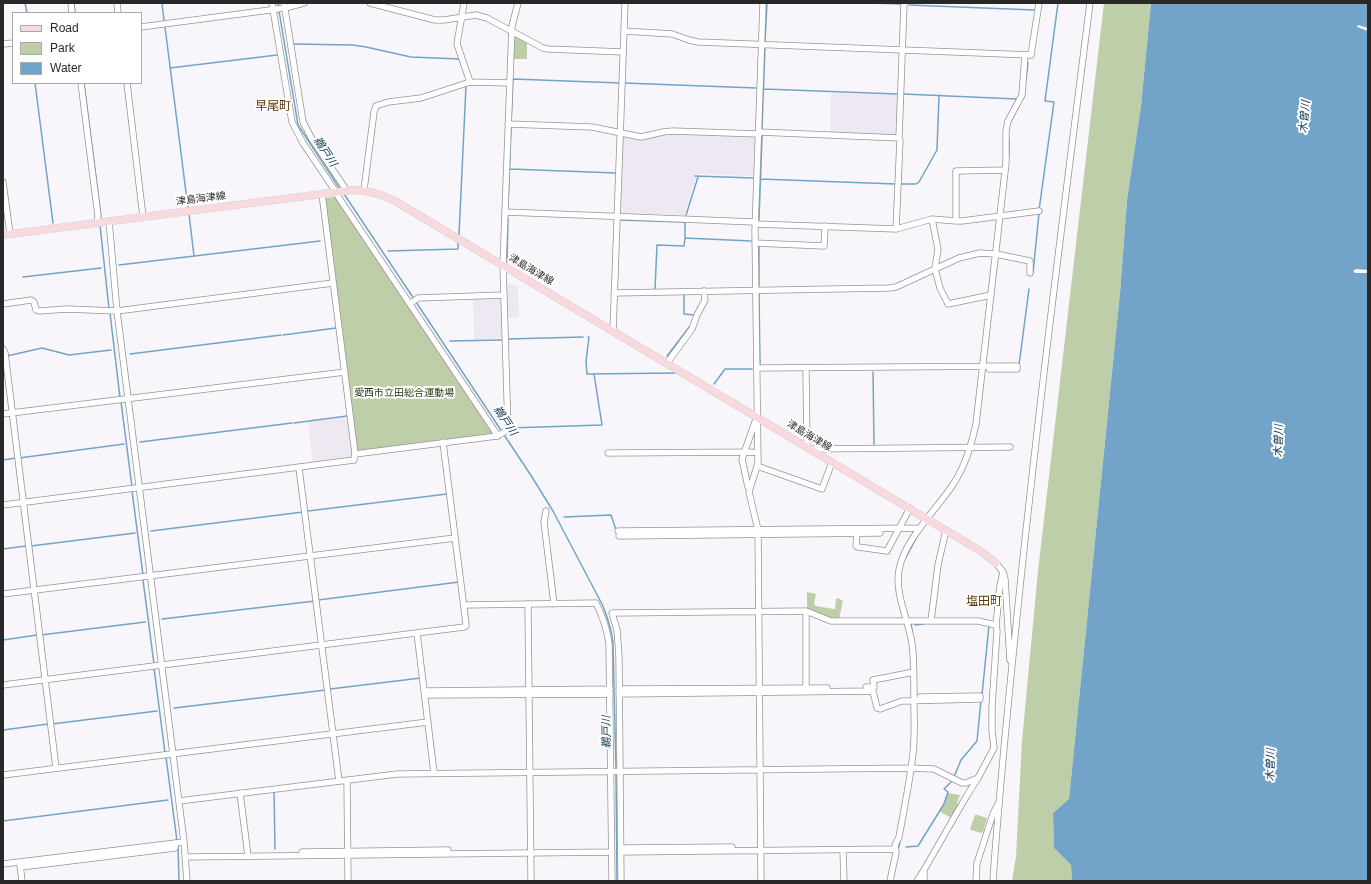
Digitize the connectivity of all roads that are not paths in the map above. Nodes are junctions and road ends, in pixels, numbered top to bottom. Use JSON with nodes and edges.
{"nodes":[{"id":1,"x":272,"y":3,"type":"edge"},
{"id":2,"x":304,"y":3,"type":"edge"},
{"id":3,"x":370,"y":3,"type":"edge"},
{"id":4,"x":464,"y":3,"type":"edge"},
{"id":5,"x":518,"y":3,"type":"edge"},
{"id":6,"x":625,"y":3,"type":"edge"},
{"id":7,"x":763,"y":3,"type":"edge"},
{"id":8,"x":904,"y":3,"type":"edge"},
{"id":9,"x":1039,"y":3,"type":"edge"},
{"id":10,"x":1090,"y":3,"type":"edge"},
{"id":11,"x":380,"y":4,"type":"edge"},
{"id":12,"x":284,"y":6,"type":"edge"},
{"id":13,"x":274,"y":10,"type":"junction"},
{"id":14,"x":461,"y":18,"type":"junction"},
{"id":15,"x":142,"y":27,"type":"edge"},
{"id":16,"x":624,"y":31,"type":"junction"},
{"id":17,"x":512,"y":32,"type":"junction"},
{"id":18,"x":762,"y":44,"type":"junction"},
{"id":19,"x":903,"y":49,"type":"junction"},
{"id":20,"x":623,"y":52,"type":"junction"},
{"id":21,"x":1026,"y":55,"type":"junction"},
{"id":22,"x":470,"y":82,"type":"junction"},
{"id":23,"x":510,"y":83,"type":"junction"},
{"id":24,"x":81,"y":84,"type":"edge"},
{"id":25,"x":126,"y":84,"type":"edge"},
{"id":26,"x":508,"y":124,"type":"junction"},
{"id":27,"x":759,"y":133,"type":"junction"},
{"id":28,"x":620,"y":134,"type":"junction"},
{"id":29,"x":899,"y":138,"type":"junction"},
{"id":30,"x":1005,"y":170,"type":"junction"},
{"id":31,"x":3,"y":182,"type":"edge"},
{"id":32,"x":364,"y":190,"type":"junction"},
{"id":33,"x":347,"y":191,"type":"junction"},
{"id":34,"x":336,"y":192,"type":"junction"},
{"id":35,"x":322,"y":194,"type":"junction"},
{"id":36,"x":1038,"y":211,"type":"dead end"},
{"id":37,"x":506,"y":212,"type":"junction"},
{"id":38,"x":1002,"y":216,"type":"junction"},
{"id":39,"x":143,"y":217,"type":"junction"},
{"id":40,"x":617,"y":217,"type":"junction"},
{"id":41,"x":932,"y":219,"type":"junction"},
{"id":42,"x":109,"y":221,"type":"junction"},
{"id":43,"x":956,"y":221,"type":"junction"},
{"id":44,"x":97,"y":223,"type":"junction"},
{"id":45,"x":755,"y":223,"type":"junction"},
{"id":46,"x":825,"y":226,"type":"junction"},
{"id":47,"x":896,"y":229,"type":"junction"},
{"id":48,"x":6,"y":234,"type":"edge"},
{"id":49,"x":755,"y":243,"type":"junction"},
{"id":50,"x":996,"y":254,"type":"junction"},
{"id":51,"x":503,"y":265,"type":"junction"},
{"id":52,"x":935,"y":269,"type":"junction"},
{"id":53,"x":1030,"y":273,"type":"dead end"},
{"id":54,"x":334,"y":283,"type":"junction"},
{"id":55,"x":756,"y":290,"type":"junction"},
{"id":56,"x":704,"y":292,"type":"junction"},
{"id":57,"x":614,"y":293,"type":"junction"},
{"id":58,"x":504,"y":295,"type":"junction"},
{"id":59,"x":991,"y":295,"type":"junction"},
{"id":60,"x":411,"y":303,"type":"junction"},
{"id":61,"x":3,"y":304,"type":"edge"},
{"id":62,"x":117,"y":311,"type":"junction"},
{"id":63,"x":613,"y":331,"type":"junction"},
{"id":64,"x":3,"y":349,"type":"edge"},
{"id":65,"x":666,"y":363,"type":"junction"},
{"id":66,"x":985,"y":367,"type":"junction"},
{"id":67,"x":1017,"y":367,"type":"dead end"},
{"id":68,"x":757,"y":370,"type":"junction"},
{"id":69,"x":806,"y":371,"type":"junction"},
{"id":70,"x":345,"y":372,"type":"junction"},
{"id":71,"x":128,"y":399,"type":"junction"},
{"id":72,"x":12,"y":413,"type":"junction"},
{"id":73,"x":3,"y":414,"type":"edge"},
{"id":74,"x":756,"y":420,"type":"junction"},
{"id":75,"x":499,"y":435,"type":"junction"},
{"id":76,"x":443,"y":442,"type":"junction"},
{"id":77,"x":972,"y":447,"type":"junction"},
{"id":78,"x":1010,"y":447,"type":"dead end"},
{"id":79,"x":809,"y":448,"type":"junction"},
{"id":80,"x":744,"y":452,"type":"junction"},
{"id":81,"x":758,"y":452,"type":"junction"},
{"id":82,"x":608,"y":453,"type":"dead end"},
{"id":83,"x":355,"y":454,"type":"junction"},
{"id":84,"x":832,"y":462,"type":"junction"},
{"id":85,"x":757,"y":466,"type":"junction"},
{"id":86,"x":299,"y":468,"type":"junction"},
{"id":87,"x":748,"y":487,"type":"dead end"},
{"id":88,"x":140,"y":488,"type":"junction"},
{"id":89,"x":23,"y":502,"type":"junction"},
{"id":90,"x":3,"y":505,"type":"edge"},
{"id":91,"x":910,"y":508,"type":"junction"},
{"id":92,"x":546,"y":511,"type":"dead end"},
{"id":93,"x":927,"y":518,"type":"junction"},
{"id":94,"x":898,"y":530,"type":"junction"},
{"id":95,"x":919,"y":530,"type":"junction"},
{"id":96,"x":946,"y":530,"type":"junction"},
{"id":97,"x":758,"y":532,"type":"junction"},
{"id":98,"x":618,"y":533,"type":"dead end"},
{"id":99,"x":857,"y":533,"type":"junction"},
{"id":100,"x":455,"y":538,"type":"junction"},
{"id":101,"x":311,"y":556,"type":"junction"},
{"id":102,"x":996,"y":563,"type":"joint"},
{"id":103,"x":1003,"y":572,"type":"junction"},
{"id":104,"x":150,"y":576,"type":"junction"},
{"id":105,"x":34,"y":591,"type":"junction"},
{"id":106,"x":3,"y":594,"type":"edge"},
{"id":107,"x":528,"y":604,"type":"junction"},
{"id":108,"x":554,"y":604,"type":"junction"},
{"id":109,"x":464,"y":605,"type":"junction"},
{"id":110,"x":759,"y":611,"type":"junction"},
{"id":111,"x":806,"y":611,"type":"junction"},
{"id":112,"x":908,"y":621,"type":"junction"},
{"id":113,"x":931,"y":621,"type":"junction"},
{"id":114,"x":996,"y":625,"type":"junction"},
{"id":115,"x":417,"y":633,"type":"junction"},
{"id":116,"x":322,"y":645,"type":"junction"},
{"id":117,"x":162,"y":665,"type":"junction"},
{"id":118,"x":914,"y":672,"type":"junction"},
{"id":119,"x":1011,"y":676,"type":"junction"},
{"id":120,"x":45,"y":680,"type":"junction"},
{"id":121,"x":3,"y":685,"type":"edge"},
{"id":122,"x":806,"y":688,"type":"junction"},
{"id":123,"x":759,"y":690,"type":"junction"},
{"id":124,"x":620,"y":691,"type":"junction"},
{"id":125,"x":529,"y":692,"type":"junction"},
{"id":126,"x":610,"y":692,"type":"junction"},
{"id":127,"x":424,"y":693,"type":"junction"},
{"id":128,"x":916,"y":700,"type":"junction"},
{"id":129,"x":428,"y":722,"type":"junction"},
{"id":130,"x":333,"y":734,"type":"junction"},
{"id":131,"x":173,"y":754,"type":"junction"},
{"id":132,"x":56,"y":768,"type":"junction"},
{"id":133,"x":911,"y":768,"type":"junction"},
{"id":134,"x":760,"y":770,"type":"junction"},
{"id":135,"x":615,"y":771,"type":"junction"},
{"id":136,"x":530,"y":772,"type":"junction"},
{"id":137,"x":434,"y":773,"type":"junction"},
{"id":138,"x":3,"y":775,"type":"edge"},
{"id":139,"x":978,"y":778,"type":"junction"},
{"id":140,"x":346,"y":780,"type":"junction"},
{"id":141,"x":339,"y":781,"type":"junction"},
{"id":142,"x":240,"y":793,"type":"junction"},
{"id":143,"x":1000,"y":800,"type":"junction"},
{"id":144,"x":179,"y":801,"type":"junction"},
{"id":145,"x":184,"y":842,"type":"junction"},
{"id":146,"x":895,"y":847,"type":"junction"},
{"id":147,"x":761,"y":849,"type":"junction"},
{"id":148,"x":612,"y":850,"type":"junction"},
{"id":149,"x":621,"y":850,"type":"junction"},
{"id":150,"x":844,"y":850,"type":"junction"},
{"id":151,"x":531,"y":851,"type":"junction"},
{"id":152,"x":347,"y":853,"type":"junction"},
{"id":153,"x":248,"y":854,"type":"junction"},
{"id":154,"x":186,"y":857,"type":"junction"},
{"id":155,"x":3,"y":864,"type":"edge"},
{"id":156,"x":20,"y":865,"type":"junction"},
{"id":157,"x":924,"y":870,"type":"junction"},
{"id":158,"x":22,"y":881,"type":"edge"},
{"id":159,"x":187,"y":881,"type":"edge"},
{"id":160,"x":348,"y":881,"type":"edge"},
{"id":161,"x":531,"y":881,"type":"edge"},
{"id":162,"x":612,"y":881,"type":"edge"},
{"id":163,"x":621,"y":881,"type":"edge"},
{"id":164,"x":761,"y":881,"type":"edge"},
{"id":165,"x":844,"y":881,"type":"edge"},
{"id":166,"x":890,"y":881,"type":"edge"},
{"id":167,"x":917,"y":881,"type":"edge"},
{"id":168,"x":924,"y":881,"type":"edge"},
{"id":169,"x":976,"y":881,"type":"edge"},
{"id":170,"x":993,"y":881,"type":"edge"}],
"edges":[{"from":1,"to":13,"type":"street"},
{"from":2,"to":12,"type":"street"},
{"from":3,"to":11,"type":"street"},
{"from":4,"to":14,"type":"street"},
{"from":5,"to":17,"type":"street"},
{"from":6,"to":16,"type":"street"},
{"from":7,"to":18,"type":"street"},
{"from":8,"to":19,"type":"street"},
{"from":9,"to":21,"type":"street"},
{"from":10,"to":119,"type":"street"},
{"from":11,"to":14,"type":"street"},
{"from":12,"to":13,"type":"street"},
{"from":12,"to":33,"type":"street"},
{"from":13,"to":15,"type":"street"},
{"from":13,"to":34,"type":"street"},
{"from":14,"to":17,"type":"street"},
{"from":14,"to":22,"type":"street"},
{"from":16,"to":18,"type":"street"},
{"from":16,"to":20,"type":"street"},
{"from":17,"to":20,"type":"street"},
{"from":17,"to":23,"type":"street"},
{"from":18,"to":19,"type":"street"},
{"from":18,"to":27,"type":"street"},
{"from":19,"to":21,"type":"street"},
{"from":19,"to":29,"type":"street"},
{"from":20,"to":28,"type":"street"},
{"from":21,"to":30,"type":"street"},
{"from":22,"to":23,"type":"street"},
{"from":22,"to":32,"type":"street"},
{"from":23,"to":26,"type":"street"},
{"from":24,"to":44,"type":"street"},
{"from":25,"to":39,"type":"street"},
{"from":26,"to":28,"type":"street"},
{"from":26,"to":37,"type":"street"},
{"from":27,"to":28,"type":"street"},
{"from":27,"to":29,"type":"street"},
{"from":27,"to":45,"type":"street"},
{"from":28,"to":40,"type":"street"},
{"from":29,"to":47,"type":"street"},
{"from":30,"to":38,"type":"street"},
{"from":30,"to":43,"type":"street"},
{"from":31,"to":48,"type":"street"},
{"from":32,"to":33,"type":"main road","name":"津島海津線"},
{"from":32,"to":51,"type":"main road","name":"津島海津線"},
{"from":33,"to":34,"type":"main road","name":"津島海津線"},
{"from":34,"to":35,"type":"main road","name":"津島海津線"},
{"from":34,"to":60,"type":"street"},
{"from":35,"to":39,"type":"main road","name":"津島海津線"},
{"from":35,"to":54,"type":"street"},
{"from":36,"to":38,"type":"street"},
{"from":37,"to":40,"type":"street"},
{"from":37,"to":51,"type":"street"},
{"from":38,"to":43,"type":"street"},
{"from":38,"to":50,"type":"street"},
{"from":39,"to":42,"type":"main road","name":"津島海津線"},
{"from":40,"to":45,"type":"street"},
{"from":40,"to":57,"type":"street"},
{"from":41,"to":43,"type":"street"},
{"from":41,"to":47,"type":"street"},
{"from":41,"to":52,"type":"street"},
{"from":42,"to":44,"type":"main road","name":"津島海津線"},
{"from":42,"to":62,"type":"street"},
{"from":44,"to":48,"type":"main road","name":"津島海津線"},
{"from":45,"to":46,"type":"street"},
{"from":45,"to":49,"type":"street"},
{"from":46,"to":47,"type":"street"},
{"from":46,"to":49,"type":"street"},
{"from":49,"to":55,"type":"street"},
{"from":50,"to":52,"type":"street"},
{"from":50,"to":53,"type":"street"},
{"from":50,"to":59,"type":"street"},
{"from":51,"to":58,"type":"street"},
{"from":51,"to":63,"type":"main road","name":"津島海津線"},
{"from":52,"to":55,"type":"street"},
{"from":52,"to":59,"type":"street"},
{"from":54,"to":62,"type":"street"},
{"from":54,"to":70,"type":"street"},
{"from":55,"to":56,"type":"street"},
{"from":55,"to":68,"type":"street"},
{"from":56,"to":57,"type":"street"},
{"from":56,"to":65,"type":"street"},
{"from":57,"to":63,"type":"street"},
{"from":58,"to":60,"type":"street"},
{"from":58,"to":75,"type":"street"},
{"from":59,"to":66,"type":"street"},
{"from":60,"to":75,"type":"street"},
{"from":61,"to":62,"type":"street"},
{"from":62,"to":71,"type":"street"},
{"from":63,"to":65,"type":"main road","name":"津島海津線"},
{"from":64,"to":72,"type":"street"},
{"from":65,"to":74,"type":"main road","name":"津島海津線"},
{"from":66,"to":67,"type":"street"},
{"from":66,"to":68,"type":"street"},
{"from":66,"to":69,"type":"street"},
{"from":66,"to":77,"type":"street"},
{"from":68,"to":69,"type":"street"},
{"from":68,"to":74,"type":"street"},
{"from":69,"to":79,"type":"street"},
{"from":70,"to":71,"type":"street"},
{"from":70,"to":83,"type":"street"},
{"from":71,"to":72,"type":"street"},
{"from":71,"to":88,"type":"street"},
{"from":72,"to":73,"type":"street"},
{"from":72,"to":89,"type":"street"},
{"from":74,"to":79,"type":"main road","name":"津島海津線"},
{"from":74,"to":80,"type":"street"},
{"from":74,"to":81,"type":"street"},
{"from":75,"to":76,"type":"street"},
{"from":76,"to":83,"type":"street"},
{"from":76,"to":100,"type":"street"},
{"from":77,"to":78,"type":"street"},
{"from":77,"to":79,"type":"street"},
{"from":77,"to":93,"type":"street"},
{"from":79,"to":84,"type":"main road","name":"津島海津線"},
{"from":80,"to":81,"type":"street"},
{"from":80,"to":82,"type":"street"},
{"from":80,"to":87,"type":"street"},
{"from":81,"to":85,"type":"street"},
{"from":83,"to":86,"type":"street"},
{"from":84,"to":85,"type":"street"},
{"from":84,"to":91,"type":"main road","name":"津島海津線"},
{"from":85,"to":97,"type":"street"},
{"from":86,"to":88,"type":"street"},
{"from":86,"to":101,"type":"street"},
{"from":88,"to":89,"type":"street"},
{"from":88,"to":104,"type":"street"},
{"from":89,"to":90,"type":"street"},
{"from":89,"to":105,"type":"street"},
{"from":91,"to":93,"type":"main road","name":"津島海津線"},
{"from":91,"to":94,"type":"street"},
{"from":92,"to":108,"type":"street"},
{"from":93,"to":95,"type":"street"},
{"from":93,"to":96,"type":"main road","name":"津島海津線"},
{"from":94,"to":95,"type":"street"},
{"from":94,"to":97,"type":"street"},
{"from":94,"to":99,"type":"street"},
{"from":94,"to":99,"type":"street"},
{"from":95,"to":112,"type":"street"},
{"from":96,"to":102,"type":"main road","name":"津島海津線"},
{"from":96,"to":113,"type":"street"},
{"from":97,"to":98,"type":"street"},
{"from":97,"to":99,"type":"street"},
{"from":97,"to":110,"type":"street"},
{"from":100,"to":101,"type":"street"},
{"from":100,"to":109,"type":"street"},
{"from":101,"to":104,"type":"street"},
{"from":101,"to":116,"type":"street"},
{"from":102,"to":103,"type":"street"},
{"from":103,"to":114,"type":"street"},
{"from":103,"to":119,"type":"street"},
{"from":104,"to":105,"type":"street"},
{"from":104,"to":117,"type":"street"},
{"from":105,"to":106,"type":"street"},
{"from":105,"to":120,"type":"street"},
{"from":107,"to":108,"type":"street"},
{"from":107,"to":109,"type":"street"},
{"from":107,"to":125,"type":"street"},
{"from":108,"to":126,"type":"street"},
{"from":109,"to":115,"type":"street"},
{"from":110,"to":111,"type":"street"},
{"from":110,"to":123,"type":"street"},
{"from":110,"to":124,"type":"street"},
{"from":111,"to":112,"type":"street"},
{"from":111,"to":122,"type":"street"},
{"from":112,"to":113,"type":"street"},
{"from":112,"to":118,"type":"street"},
{"from":113,"to":114,"type":"street"},
{"from":114,"to":139,"type":"street"},
{"from":115,"to":116,"type":"street"},
{"from":115,"to":127,"type":"street"},
{"from":116,"to":117,"type":"street"},
{"from":116,"to":130,"type":"street"},
{"from":117,"to":120,"type":"street"},
{"from":117,"to":131,"type":"street"},
{"from":118,"to":122,"type":"street"},
{"from":118,"to":128,"type":"street"},
{"from":119,"to":143,"type":"street"},
{"from":120,"to":121,"type":"street"},
{"from":120,"to":132,"type":"street"},
{"from":122,"to":123,"type":"street"},
{"from":123,"to":124,"type":"street"},
{"from":123,"to":128,"type":"street"},
{"from":123,"to":134,"type":"street"},
{"from":124,"to":135,"type":"street"},
{"from":125,"to":126,"type":"street"},
{"from":125,"to":127,"type":"street"},
{"from":125,"to":136,"type":"street"},
{"from":126,"to":135,"type":"street"},
{"from":127,"to":129,"type":"street"},
{"from":128,"to":128,"type":"street"},
{"from":128,"to":133,"type":"street"},
{"from":129,"to":130,"type":"street"},
{"from":129,"to":137,"type":"street"},
{"from":130,"to":131,"type":"street"},
{"from":130,"to":141,"type":"street"},
{"from":131,"to":132,"type":"street"},
{"from":131,"to":144,"type":"street"},
{"from":132,"to":138,"type":"street"},
{"from":133,"to":134,"type":"street"},
{"from":133,"to":139,"type":"street"},
{"from":133,"to":146,"type":"street"},
{"from":134,"to":135,"type":"street"},
{"from":134,"to":147,"type":"street"},
{"from":135,"to":136,"type":"street"},
{"from":135,"to":148,"type":"street"},
{"from":135,"to":149,"type":"street"},
{"from":136,"to":137,"type":"street"},
{"from":136,"to":151,"type":"street"},
{"from":137,"to":140,"type":"street"},
{"from":139,"to":157,"type":"street"},
{"from":140,"to":141,"type":"street"},
{"from":140,"to":152,"type":"street"},
{"from":141,"to":142,"type":"street"},
{"from":142,"to":144,"type":"street"},
{"from":142,"to":153,"type":"street"},
{"from":143,"to":169,"type":"street"},
{"from":143,"to":170,"type":"street"},
{"from":144,"to":145,"type":"street"},
{"from":145,"to":154,"type":"street"},
{"from":145,"to":156,"type":"street"},
{"from":146,"to":147,"type":"street"},
{"from":146,"to":150,"type":"street"},
{"from":146,"to":166,"type":"street"},
{"from":147,"to":149,"type":"street"},
{"from":147,"to":150,"type":"street"},
{"from":147,"to":164,"type":"street"},
{"from":148,"to":151,"type":"street"},
{"from":148,"to":162,"type":"street"},
{"from":149,"to":163,"type":"street"},
{"from":150,"to":165,"type":"street"},
{"from":151,"to":152,"type":"street"},
{"from":151,"to":161,"type":"street"},
{"from":152,"to":153,"type":"street"},
{"from":152,"to":160,"type":"street"},
{"from":153,"to":154,"type":"street"},
{"from":154,"to":159,"type":"street"},
{"from":155,"to":156,"type":"street"},
{"from":156,"to":158,"type":"street"},
{"from":157,"to":167,"type":"street"},
{"from":157,"to":168,"type":"street"}]}
